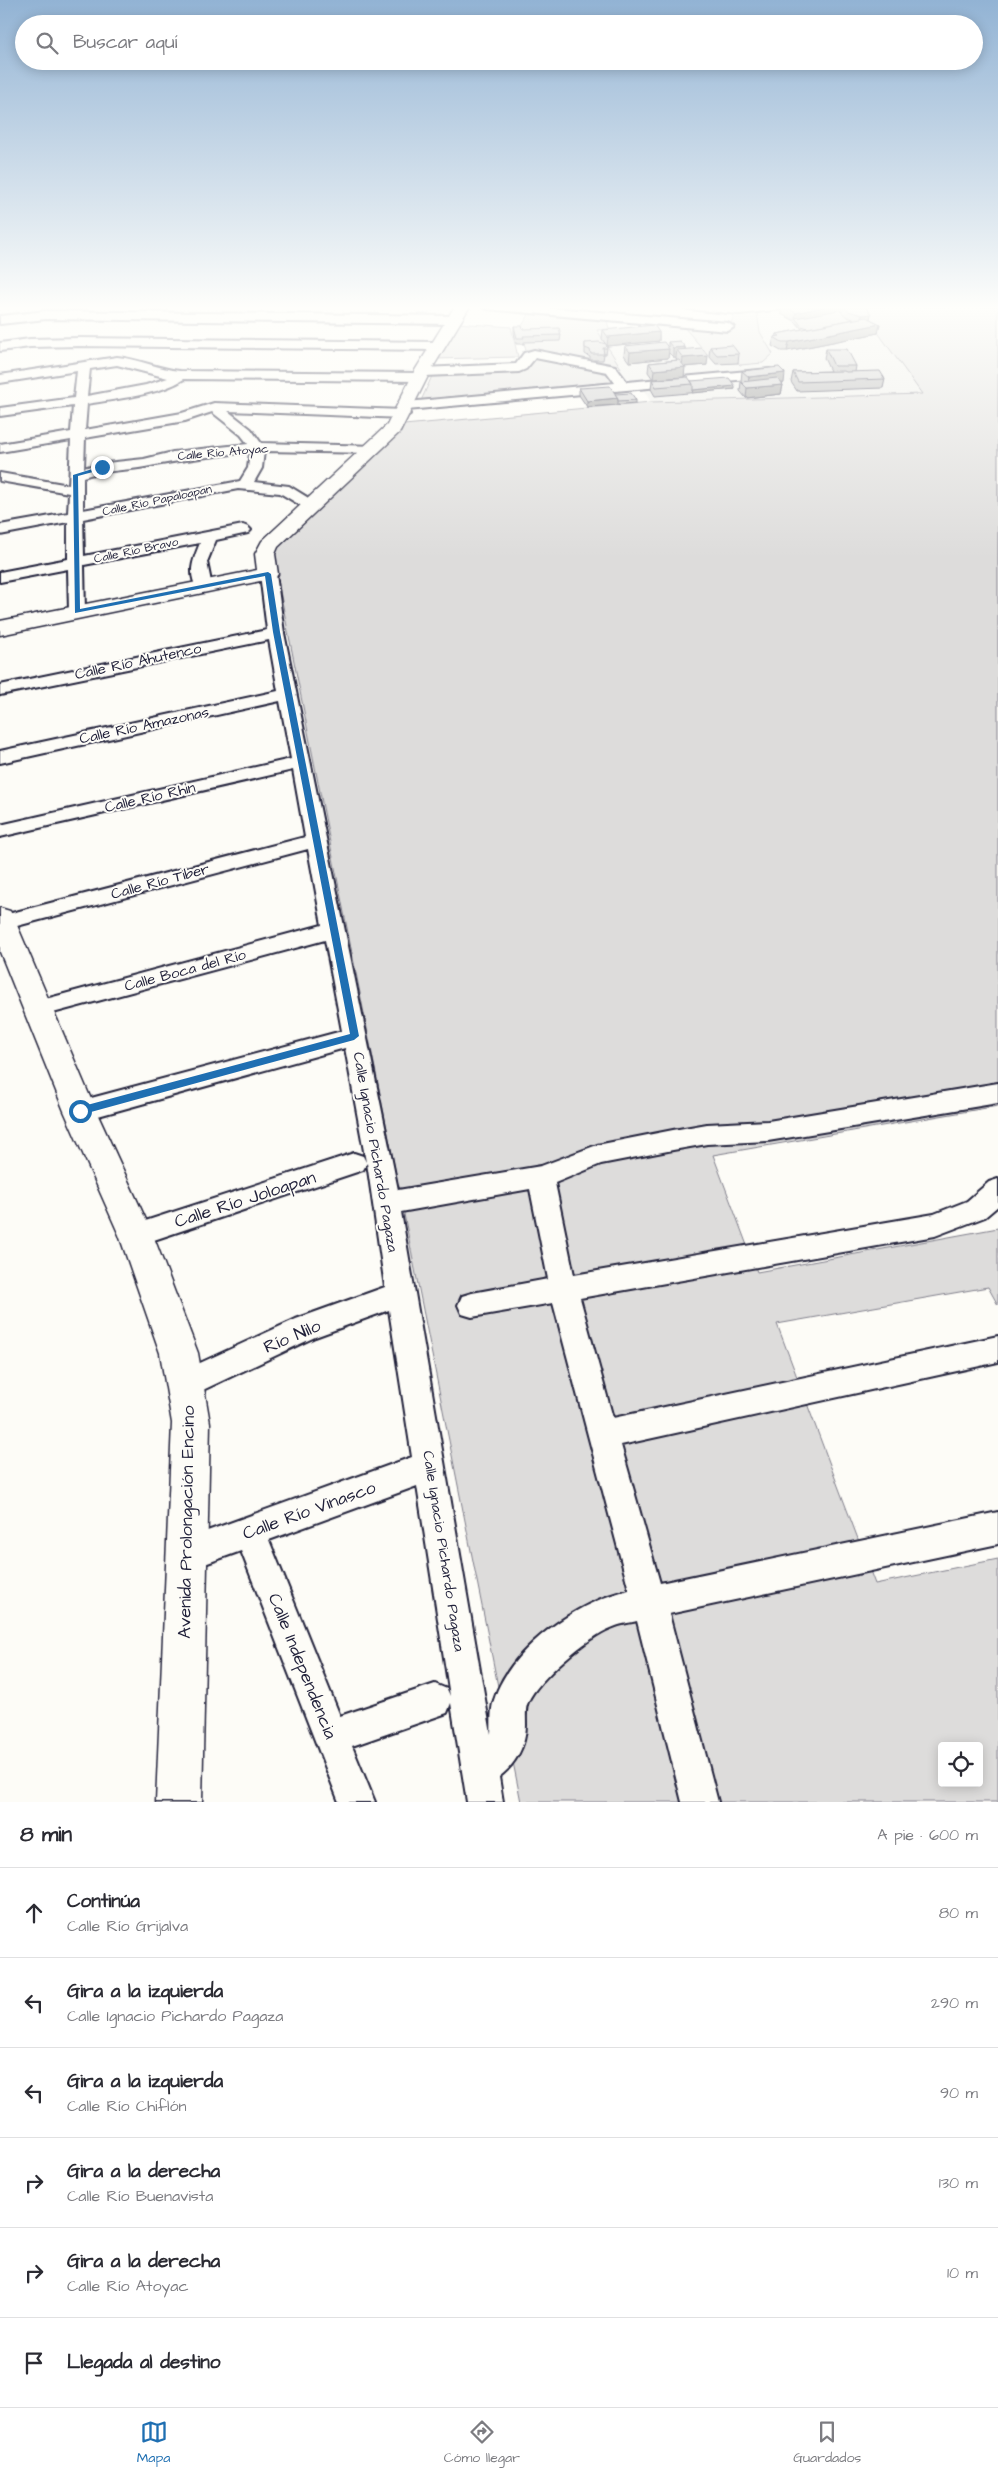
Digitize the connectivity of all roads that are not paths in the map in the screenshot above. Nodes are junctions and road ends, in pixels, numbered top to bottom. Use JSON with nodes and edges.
{"nodes":[{"id":1,"x":81,"y":390,"type":"edge"},
{"id":2,"x":137,"y":390,"type":"edge"},
{"id":3,"x":414,"y":390,"type":"edge"},
{"id":4,"x":586,"y":390,"type":"edge"},
{"id":5,"x":80,"y":401,"type":"junction"},
{"id":6,"x":214,"y":407,"type":"junction"},
{"id":7,"x":405,"y":410,"type":"junction"},
{"id":8,"x":0,"y":412,"type":"edge"},
{"id":9,"x":77,"y":437,"type":"junction"},
{"id":10,"x":257,"y":447,"type":"junction"},
{"id":11,"x":0,"y":448,"type":"edge"},
{"id":12,"x":372,"y":449,"type":"junction"},
{"id":13,"x":0,"y":477,"type":"edge"},
{"id":14,"x":20,"y":482,"type":"junction"},
{"id":15,"x":76,"y":482,"type":"junction"},
{"id":16,"x":245,"y":485,"type":"junction"},
{"id":17,"x":0,"y":486,"type":"edge"},
{"id":18,"x":310,"y":505,"type":"junction"},
{"id":19,"x":76,"y":517,"type":"junction"},
{"id":20,"x":0,"y":530,"type":"edge"},
{"id":21,"x":243,"y":530,"type":"dead end"},
{"id":22,"x":208,"y":536,"type":"junction"},
{"id":23,"x":76,"y":562,"type":"junction"},
{"id":24,"x":268,"y":574,"type":"junction"},
{"id":25,"x":0,"y":577,"type":"edge"},
{"id":26,"x":204,"y":587,"type":"junction"},
{"id":27,"x":77,"y":612,"type":"junction"},
{"id":28,"x":0,"y":628,"type":"edge"},
{"id":29,"x":276,"y":632,"type":"junction"},
{"id":30,"x":0,"y":690,"type":"edge"},
{"id":31,"x":288,"y":694,"type":"junction"},
{"id":32,"x":0,"y":757,"type":"edge"},
{"id":33,"x":301,"y":762,"type":"junction"},
{"id":34,"x":0,"y":831,"type":"edge"},
{"id":35,"x":318,"y":840,"type":"junction"},
{"id":36,"x":1,"y":920,"type":"edge"},
{"id":37,"x":333,"y":930,"type":"junction"},
{"id":38,"x":38,"y":1009,"type":"junction"},
{"id":39,"x":354,"y":1036,"type":"junction"},
{"id":40,"x":998,"y":1093,"type":"edge"},
{"id":41,"x":80,"y":1111,"type":"junction"},
{"id":42,"x":354,"y":1162,"type":"dead end"},
{"id":43,"x":541,"y":1176,"type":"junction"},
{"id":44,"x":998,"y":1190,"type":"edge"},
{"id":45,"x":388,"y":1203,"type":"junction"},
{"id":46,"x":136,"y":1234,"type":"junction"},
{"id":47,"x":563,"y":1288,"type":"junction"},
{"id":48,"x":400,"y":1294,"type":"junction"},
{"id":49,"x":472,"y":1305,"type":"dead end"},
{"id":50,"x":998,"y":1349,"type":"edge"},
{"id":51,"x":186,"y":1384,"type":"junction"},
{"id":52,"x":602,"y":1435,"type":"junction"},
{"id":53,"x":430,"y":1466,"type":"junction"},
{"id":54,"x":998,"y":1528,"type":"edge"},
{"id":55,"x":249,"y":1531,"type":"junction"},
{"id":56,"x":188,"y":1554,"type":"junction"},
{"id":57,"x":649,"y":1602,"type":"junction"},
{"id":58,"x":435,"y":1701,"type":"dead end"},
{"id":59,"x":331,"y":1736,"type":"junction"},
{"id":60,"x":479,"y":1770,"type":"junction"},
{"id":61,"x":179,"y":1802,"type":"edge"},
{"id":62,"x":357,"y":1802,"type":"edge"},
{"id":63,"x":485,"y":1802,"type":"edge"},
{"id":64,"x":700,"y":1802,"type":"edge"}],
"edges":[{"from":1,"to":5,"type":"street"},
{"from":2,"to":5,"type":"street"},
{"from":3,"to":7,"type":"street","name":"Calle Ignacio Pichardo Pagaza"},
{"from":4,"to":7,"type":"street"},
{"from":5,"to":8,"type":"street"},
{"from":5,"to":9,"type":"street"},
{"from":6,"to":7,"type":"street"},
{"from":6,"to":9,"type":"street"},
{"from":6,"to":10,"type":"street"},
{"from":7,"to":12,"type":"street","name":"Calle Ignacio Pichardo Pagaza"},
{"from":9,"to":11,"type":"street"},
{"from":9,"to":15,"type":"street"},
{"from":10,"to":12,"type":"street","name":"Calle Río Atoyac"},
{"from":10,"to":15,"type":"street","name":"Calle Río Atoyac"},
{"from":10,"to":16,"type":"street"},
{"from":12,"to":18,"type":"street","name":"Calle Ignacio Pichardo Pagaza"},
{"from":13,"to":14,"type":"street"},
{"from":14,"to":15,"type":"street"},
{"from":14,"to":17,"type":"street"},
{"from":15,"to":19,"type":"street"},
{"from":16,"to":18,"type":"street","name":"Calle Río Papaloapan"},
{"from":16,"to":19,"type":"street","name":"Calle Río Papaloapan"},
{"from":18,"to":24,"type":"street","name":"Calle Ignacio Pichardo Pagaza"},
{"from":19,"to":20,"type":"street","name":"Calle Río Papaloapan"},
{"from":19,"to":23,"type":"street"},
{"from":21,"to":22,"type":"street","name":"Calle Río Bravo"},
{"from":22,"to":23,"type":"street","name":"Calle Río Bravo"},
{"from":22,"to":26,"type":"street"},
{"from":23,"to":25,"type":"street","name":"Calle Río Bravo"},
{"from":23,"to":27,"type":"street"},
{"from":24,"to":26,"type":"street"},
{"from":24,"to":29,"type":"street","name":"Calle Ignacio Pichardo Pagaza"},
{"from":26,"to":27,"type":"street"},
{"from":27,"to":28,"type":"street"},
{"from":29,"to":30,"type":"street","name":"Calle Río Ahutenco"},
{"from":29,"to":31,"type":"street","name":"Calle Ignacio Pichardo Pagaza"},
{"from":31,"to":32,"type":"street","name":"Calle Río Amazonas"},
{"from":31,"to":33,"type":"street","name":"Calle Ignacio Pichardo Pagaza"},
{"from":33,"to":34,"type":"street","name":"Calle Río Rhin"},
{"from":33,"to":35,"type":"street","name":"Calle Ignacio Pichardo Pagaza"},
{"from":35,"to":36,"type":"street","name":"Calle Río Tiber"},
{"from":35,"to":37,"type":"street","name":"Calle Ignacio Pichardo Pagaza"},
{"from":36,"to":38,"type":"street","name":"Avenida Prolongación Encino"},
{"from":37,"to":38,"type":"street","name":"Calle Boca del Río"},
{"from":37,"to":39,"type":"street","name":"Calle Ignacio Pichardo Pagaza"},
{"from":38,"to":41,"type":"street","name":"Avenida Prolongación Encino"},
{"from":39,"to":41,"type":"street"},
{"from":39,"to":45,"type":"street","name":"Calle Ignacio Pichardo Pagaza"},
{"from":40,"to":43,"type":"street"},
{"from":41,"to":46,"type":"street","name":"Avenida Prolongación Encino"},
{"from":42,"to":46,"type":"street","name":"Calle Río Joloapan"},
{"from":43,"to":45,"type":"street"},
{"from":43,"to":47,"type":"street"},
{"from":44,"to":47,"type":"street"},
{"from":45,"to":48,"type":"street","name":"Calle Ignacio Pichardo Pagaza"},
{"from":46,"to":51,"type":"street","name":"Avenida Prolongación Encino"},
{"from":47,"to":49,"type":"street"},
{"from":47,"to":52,"type":"street"},
{"from":48,"to":51,"type":"street","name":"Río Nilo"},
{"from":48,"to":53,"type":"street","name":"Calle Ignacio Pichardo Pagaza"},
{"from":50,"to":52,"type":"street"},
{"from":51,"to":56,"type":"street","name":"Avenida Prolongación Encino"},
{"from":52,"to":57,"type":"street"},
{"from":53,"to":55,"type":"street","name":"Calle Río Vinasco"},
{"from":53,"to":60,"type":"street","name":"Calle Ignacio Pichardo Pagaza"},
{"from":54,"to":57,"type":"street"},
{"from":55,"to":56,"type":"street","name":"Calle Río Vinasco"},
{"from":55,"to":59,"type":"street","name":"Calle Independencia"},
{"from":56,"to":61,"type":"street","name":"Avenida Prolongación Encino"},
{"from":57,"to":60,"type":"street"},
{"from":57,"to":64,"type":"street"},
{"from":58,"to":59,"type":"street"},
{"from":59,"to":62,"type":"street","name":"Calle Independencia"},
{"from":60,"to":63,"type":"street","name":"Calle Ignacio Pichardo Pagaza"}]}
